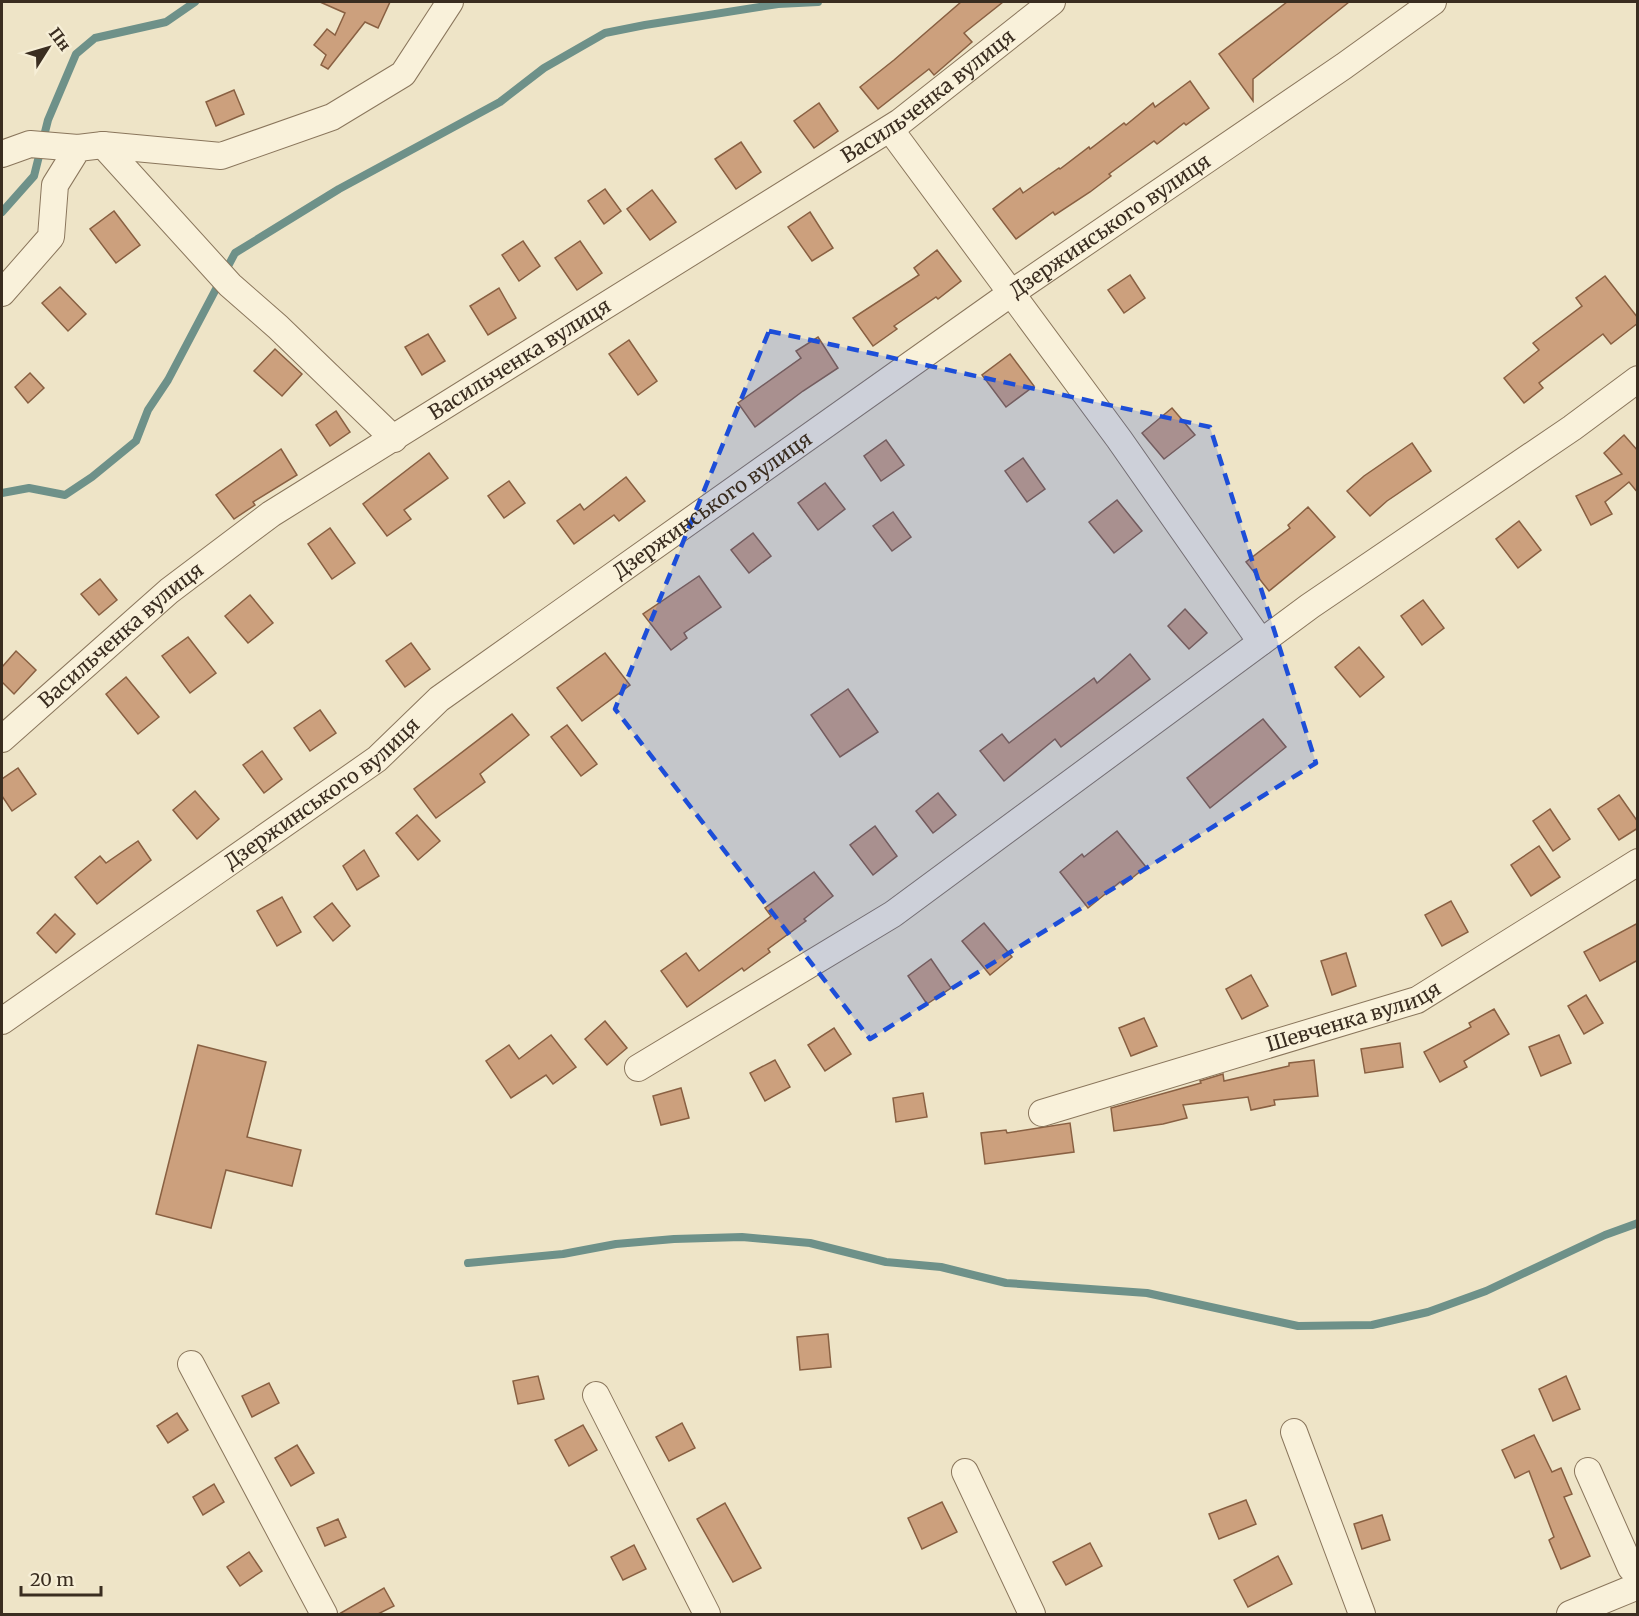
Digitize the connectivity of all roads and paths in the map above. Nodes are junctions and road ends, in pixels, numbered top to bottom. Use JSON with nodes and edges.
{"nodes":[{"id":1,"x":450,"y":2,"type":"edge"},
{"id":2,"x":1052,"y":2,"type":"edge"},
{"id":3,"x":1433,"y":2,"type":"edge"},
{"id":4,"x":890,"y":129,"type":"junction"},
{"id":5,"x":90,"y":147,"type":"junction"},
{"id":6,"x":2,"y":154,"type":"edge"},
{"id":7,"x":2,"y":293,"type":"edge"},
{"id":8,"x":1010,"y":294,"type":"junction"},
{"id":9,"x":1638,"y":379,"type":"edge"},
{"id":10,"x":394,"y":439,"type":"junction"},
{"id":11,"x":1261,"y":642,"type":"junction"},
{"id":12,"x":2,"y":739,"type":"edge"},
{"id":13,"x":1638,"y":862,"type":"edge"},
{"id":14,"x":2,"y":1021,"type":"edge"},
{"id":15,"x":638,"y":1068,"type":"dead end"},
{"id":16,"x":1042,"y":1113,"type":"dead end"},
{"id":17,"x":191,"y":1364,"type":"dead end"},
{"id":18,"x":596,"y":1395,"type":"dead end"},
{"id":19,"x":1294,"y":1432,"type":"dead end"},
{"id":20,"x":1588,"y":1471,"type":"dead end"},
{"id":21,"x":965,"y":1472,"type":"dead end"},
{"id":22,"x":1638,"y":1571,"type":"edge"},
{"id":23,"x":1638,"y":1586,"type":"edge"},
{"id":24,"x":324,"y":1614,"type":"edge"},
{"id":25,"x":707,"y":1614,"type":"edge"},
{"id":26,"x":1032,"y":1614,"type":"edge"},
{"id":27,"x":1362,"y":1614,"type":"edge"},
{"id":28,"x":1570,"y":1614,"type":"edge"}],
"edges":[{"from":1,"to":5,"type":"street"},
{"from":2,"to":4,"type":"street","name":"Васильченка вулиця"},
{"from":3,"to":8,"type":"street","name":"Дзержинського вулиця"},
{"from":4,"to":8,"type":"street"},
{"from":4,"to":10,"type":"street","name":"Васильченка вулиця"},
{"from":5,"to":6,"type":"street"},
{"from":5,"to":7,"type":"street"},
{"from":5,"to":10,"type":"street"},
{"from":8,"to":11,"type":"street"},
{"from":8,"to":14,"type":"street","name":"Дзержинського вулиця"},
{"from":9,"to":11,"type":"street"},
{"from":10,"to":12,"type":"street","name":"Васильченка вулиця"},
{"from":11,"to":15,"type":"street"},
{"from":13,"to":16,"type":"street","name":"Шевченка вулиця"},
{"from":17,"to":24,"type":"street"},
{"from":18,"to":25,"type":"street"},
{"from":19,"to":27,"type":"street"},
{"from":20,"to":22,"type":"street"},
{"from":21,"to":26,"type":"street"},
{"from":23,"to":28,"type":"street"}]}
